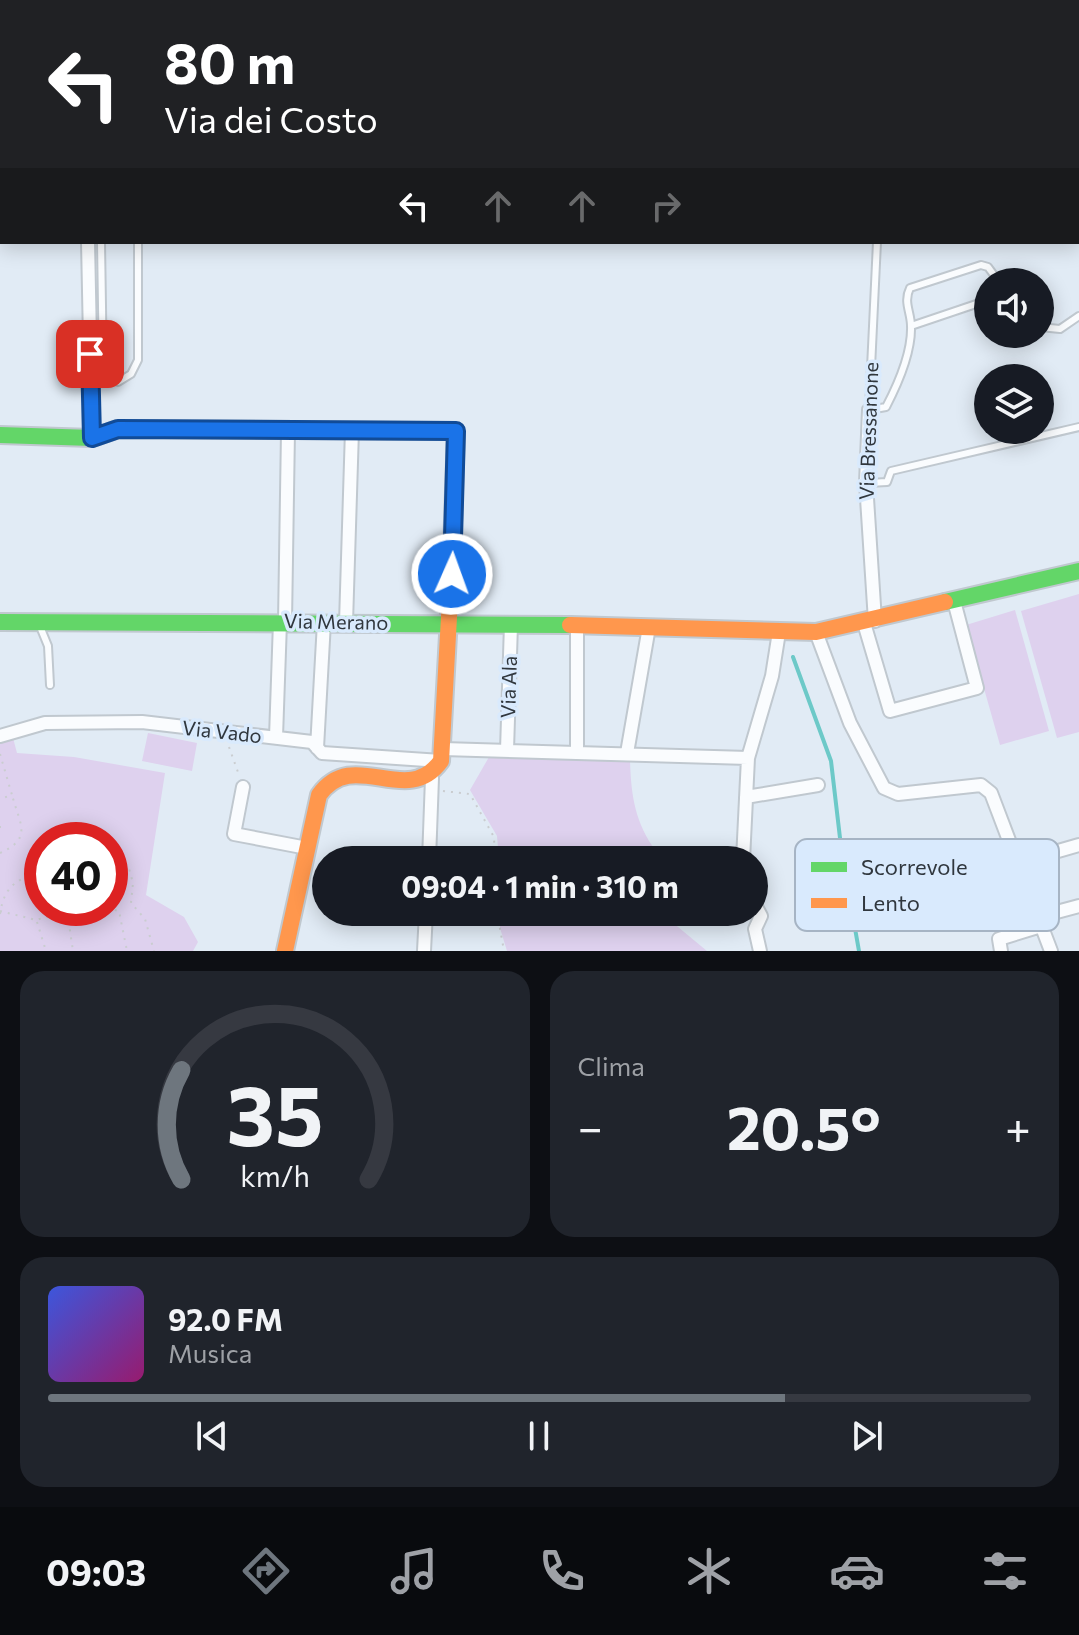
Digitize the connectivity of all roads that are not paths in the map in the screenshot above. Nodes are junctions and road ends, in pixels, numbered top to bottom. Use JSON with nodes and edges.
{"nodes":[{"id":1,"x":88,"y":244,"type":"edge"},
{"id":2,"x":101,"y":244,"type":"edge"},
{"id":3,"x":138,"y":244,"type":"edge"},
{"id":4,"x":877,"y":244,"type":"edge"},
{"id":5,"x":989,"y":268,"type":"edge"},
{"id":6,"x":974,"y":305,"type":"edge"},
{"id":7,"x":1079,"y":316,"type":"edge"},
{"id":8,"x":911,"y":326,"type":"junction"},
{"id":9,"x":1054,"y":328,"type":"edge"},
{"id":10,"x":869,"y":410,"type":"junction"},
{"id":11,"x":1079,"y":427,"type":"edge"},
{"id":12,"x":352,"y":430,"type":"junction"},
{"id":13,"x":288,"y":431,"type":"junction"},
{"id":14,"x":0,"y":435,"type":"edge"},
{"id":15,"x":92,"y":438,"type":"junction"},
{"id":16,"x":866,"y":483,"type":"junction"},
{"id":17,"x":1079,"y":571,"type":"edge"},
{"id":18,"x":954,"y":601,"type":"junction"},
{"id":19,"x":37,"y":620,"type":"junction"},
{"id":20,"x":0,"y":622,"type":"edge"},
{"id":21,"x":282,"y":622,"type":"junction"},
{"id":22,"x":324,"y":622,"type":"junction"},
{"id":23,"x":869,"y":622,"type":"junction"},
{"id":24,"x":346,"y":623,"type":"junction"},
{"id":25,"x":450,"y":624,"type":"junction"},
{"id":26,"x":511,"y":624,"type":"junction"},
{"id":27,"x":577,"y":625,"type":"junction"},
{"id":28,"x":649,"y":627,"type":"junction"},
{"id":29,"x":779,"y":632,"type":"junction"},
{"id":30,"x":816,"y":632,"type":"junction"},
{"id":31,"x":50,"y":685,"type":"dead end"},
{"id":32,"x":0,"y":736,"type":"edge"},
{"id":33,"x":276,"y":737,"type":"junction"},
{"id":34,"x":317,"y":748,"type":"junction"},
{"id":35,"x":507,"y":750,"type":"junction"},
{"id":36,"x":577,"y":751,"type":"junction"},
{"id":37,"x":627,"y":753,"type":"junction"},
{"id":38,"x":442,"y":755,"type":"junction"},
{"id":39,"x":748,"y":758,"type":"junction"},
{"id":40,"x":432,"y":784,"type":"junction"},
{"id":41,"x":818,"y":785,"type":"dead end"},
{"id":42,"x":243,"y":787,"type":"road end"},
{"id":43,"x":746,"y":797,"type":"junction"},
{"id":44,"x":1010,"y":839,"type":"edge"},
{"id":45,"x":1079,"y":845,"type":"edge"},
{"id":46,"x":430,"y":846,"type":"edge"},
{"id":47,"x":744,"y":846,"type":"edge"},
{"id":48,"x":307,"y":848,"type":"junction"},
{"id":49,"x":1059,"y":851,"type":"edge"},
{"id":50,"x":1079,"y":906,"type":"edge"},
{"id":51,"x":1059,"y":914,"type":"edge"},
{"id":52,"x":425,"y":926,"type":"edge"},
{"id":53,"x":756,"y":926,"type":"edge"},
{"id":54,"x":1018,"y":931,"type":"edge"},
{"id":55,"x":1043,"y":931,"type":"edge"},
{"id":56,"x":285,"y":951,"type":"edge"},
{"id":57,"x":424,"y":951,"type":"edge"},
{"id":58,"x":760,"y":951,"type":"edge"},
{"id":59,"x":1001,"y":951,"type":"edge"},
{"id":60,"x":1051,"y":951,"type":"edge"}],
"edges":[{"from":1,"to":15,"type":"street"},
{"from":2,"to":3,"type":"lane"},
{"from":4,"to":10,"type":"lane","name":"Via Bressanone"},
{"from":5,"to":8,"type":"lane"},
{"from":6,"to":8,"type":"lane"},
{"from":7,"to":9,"type":"lane"},
{"from":8,"to":10,"type":"lane"},
{"from":10,"to":16,"type":"street","name":"Via Bressanone"},
{"from":11,"to":16,"type":"lane"},
{"from":12,"to":13,"type":"street"},
{"from":12,"to":24,"type":"street"},
{"from":12,"to":25,"type":"street"},
{"from":13,"to":15,"type":"street"},
{"from":13,"to":21,"type":"street"},
{"from":14,"to":15,"type":"street"},
{"from":16,"to":23,"type":"street","name":"Via Bressanone"},
{"from":17,"to":18,"type":"street","name":"Via Merano"},
{"from":18,"to":23,"type":"street","name":"Via Merano"},
{"from":18,"to":23,"type":"street"},
{"from":19,"to":20,"type":"street","name":"Via Merano"},
{"from":19,"to":21,"type":"street","name":"Via Merano"},
{"from":19,"to":31,"type":"lane"},
{"from":21,"to":22,"type":"street","name":"Via Merano"},
{"from":21,"to":33,"type":"street"},
{"from":22,"to":24,"type":"street","name":"Via Merano"},
{"from":22,"to":34,"type":"street"},
{"from":23,"to":30,"type":"street","name":"Via Merano"},
{"from":24,"to":25,"type":"street","name":"Via Merano"},
{"from":25,"to":26,"type":"street","name":"Via Merano"},
{"from":25,"to":38,"type":"street"},
{"from":26,"to":27,"type":"street","name":"Via Merano"},
{"from":26,"to":35,"type":"street","name":"Via Ala"},
{"from":27,"to":28,"type":"street","name":"Via Merano"},
{"from":27,"to":36,"type":"street"},
{"from":28,"to":29,"type":"street","name":"Via Merano"},
{"from":28,"to":37,"type":"street"},
{"from":29,"to":30,"type":"street","name":"Via Merano"},
{"from":29,"to":39,"type":"street"},
{"from":30,"to":44,"type":"street"},
{"from":32,"to":33,"type":"street","name":"Via Vado"},
{"from":33,"to":34,"type":"street","name":"Via Vado"},
{"from":34,"to":38,"type":"street","name":"Via Vado"},
{"from":35,"to":36,"type":"street","name":"Via Vado"},
{"from":35,"to":38,"type":"street","name":"Via Vado"},
{"from":36,"to":37,"type":"street","name":"Via Vado"},
{"from":37,"to":39,"type":"street","name":"Via Vado"},
{"from":38,"to":40,"type":"street"},
{"from":39,"to":43,"type":"street"},
{"from":40,"to":46,"type":"street"},
{"from":40,"to":48,"type":"street"},
{"from":41,"to":43,"type":"street"},
{"from":42,"to":48,"type":"street"},
{"from":43,"to":47,"type":"street"},
{"from":45,"to":49,"type":"street"},
{"from":48,"to":56,"type":"street"},
{"from":50,"to":51,"type":"street"},
{"from":52,"to":57,"type":"street"},
{"from":53,"to":58,"type":"street"},
{"from":54,"to":59,"type":"street"},
{"from":55,"to":60,"type":"street"}]}
